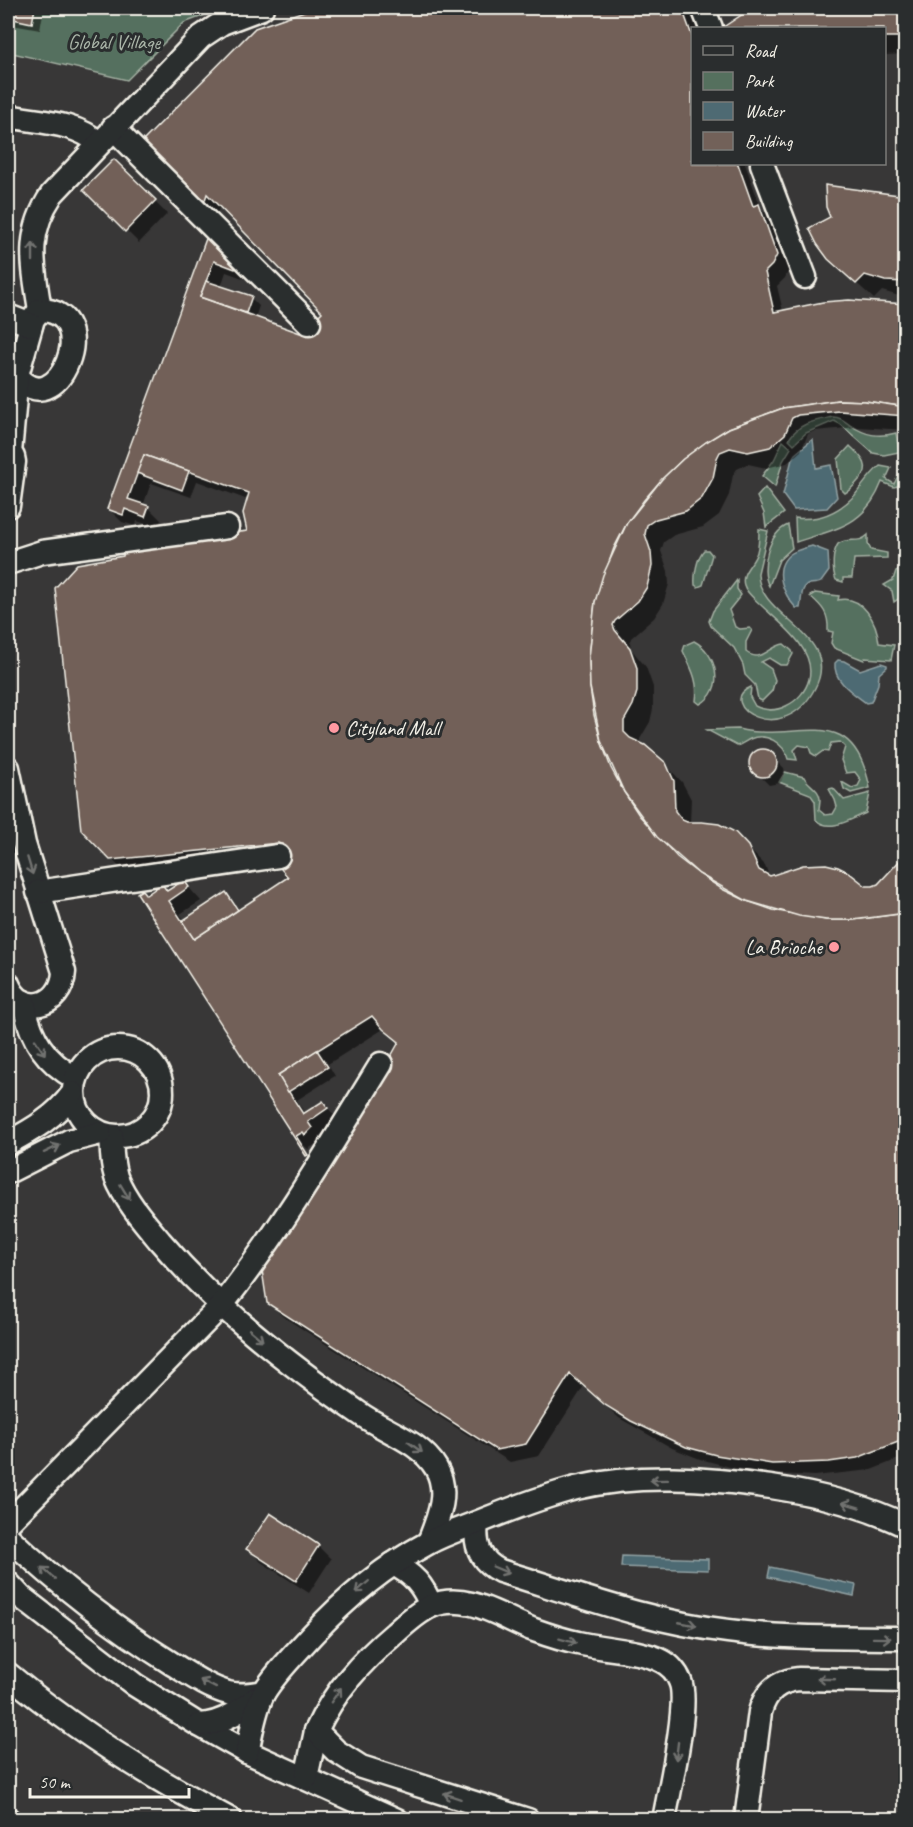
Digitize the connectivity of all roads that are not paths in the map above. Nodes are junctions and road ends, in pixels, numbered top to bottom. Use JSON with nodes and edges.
{"nodes":[{"id":1,"x":262,"y":8,"type":"edge"},
{"id":2,"x":703,"y":8,"type":"edge"},
{"id":3,"x":711,"y":27,"type":"edge"},
{"id":4,"x":8,"y":116,"type":"edge"},
{"id":5,"x":106,"y":135,"type":"junction"},
{"id":6,"x":762,"y":165,"type":"edge"},
{"id":7,"x":805,"y":277,"type":"dead end"},
{"id":8,"x":8,"y":316,"type":"edge"},
{"id":9,"x":35,"y":317,"type":"junction"},
{"id":10,"x":309,"y":322,"type":"dead end"},
{"id":11,"x":12,"y":370,"type":"edge"},
{"id":12,"x":9,"y":452,"type":"edge"},
{"id":13,"x":8,"y":506,"type":"edge"},
{"id":14,"x":227,"y":527,"type":"dead end"},
{"id":15,"x":8,"y":563,"type":"edge"},
{"id":16,"x":8,"y":768,"type":"edge"},
{"id":17,"x":278,"y":856,"type":"dead end"},
{"id":18,"x":38,"y":892,"type":"junction"},
{"id":19,"x":8,"y":984,"type":"edge"},
{"id":20,"x":24,"y":1002,"type":"junction"},
{"id":21,"x":381,"y":1064,"type":"dead end"},
{"id":22,"x":74,"y":1086,"type":"junction"},
{"id":23,"x":106,"y":1135,"type":"junction"},
{"id":24,"x":8,"y":1143,"type":"edge"},
{"id":25,"x":8,"y":1172,"type":"edge"},
{"id":26,"x":221,"y":1306,"type":"junction"},
{"id":27,"x":8,"y":1523,"type":"edge"},
{"id":28,"x":477,"y":1523,"type":"junction"},
{"id":29,"x":906,"y":1526,"type":"edge"},
{"id":30,"x":8,"y":1537,"type":"edge"},
{"id":31,"x":429,"y":1542,"type":"junction"},
{"id":32,"x":393,"y":1564,"type":"junction"},
{"id":33,"x":8,"y":1583,"type":"edge"},
{"id":34,"x":431,"y":1606,"type":"junction"},
{"id":35,"x":906,"y":1638,"type":"edge"},
{"id":36,"x":8,"y":1674,"type":"edge"},
{"id":37,"x":906,"y":1681,"type":"edge"},
{"id":38,"x":264,"y":1692,"type":"junction"},
{"id":39,"x":199,"y":1725,"type":"junction"},
{"id":40,"x":316,"y":1731,"type":"junction"},
{"id":41,"x":247,"y":1752,"type":"junction"},
{"id":42,"x":306,"y":1778,"type":"junction"},
{"id":43,"x":231,"y":1820,"type":"edge"},
{"id":44,"x":397,"y":1820,"type":"edge"},
{"id":45,"x":528,"y":1820,"type":"edge"},
{"id":46,"x":664,"y":1820,"type":"edge"},
{"id":47,"x":746,"y":1820,"type":"edge"}],
"edges":[{"from":1,"to":5,"type":"lane"},
{"from":2,"to":3,"type":"lane"},
{"from":4,"to":5,"type":"lane"},
{"from":9,"to":5,"type":"lane","one_way":true},
{"from":5,"to":10,"type":"lane"},
{"from":6,"to":7,"type":"lane"},
{"from":8,"to":9,"type":"lane"},
{"from":9,"to":11,"type":"lane"},
{"from":9,"to":11,"type":"lane"},
{"from":11,"to":12,"type":"lane"},
{"from":12,"to":13,"type":"lane"},
{"from":14,"to":15,"type":"lane"},
{"from":16,"to":18,"type":"lane","one_way":true},
{"from":17,"to":18,"type":"lane"},
{"from":18,"to":20,"type":"lane"},
{"from":19,"to":20,"type":"lane"},
{"from":20,"to":22,"type":"lane","one_way":true},
{"from":21,"to":26,"type":"lane"},
{"from":22,"to":23,"type":"lane"},
{"from":22,"to":23,"type":"lane"},
{"from":22,"to":24,"type":"lane"},
{"from":25,"to":23,"type":"lane","one_way":true},
{"from":23,"to":26,"type":"lane","one_way":true},
{"from":26,"to":27,"type":"lane"},
{"from":26,"to":31,"type":"lane","one_way":true},
{"from":29,"to":28,"type":"lane","one_way":true},
{"from":28,"to":31,"type":"lane"},
{"from":28,"to":35,"type":"lane","one_way":true},
{"from":38,"to":30,"type":"lane","one_way":true},
{"from":31,"to":32,"type":"lane"},
{"from":32,"to":34,"type":"lane"},
{"from":32,"to":38,"type":"lane","one_way":true},
{"from":33,"to":39,"type":"lane"},
{"from":40,"to":34,"type":"lane","one_way":true},
{"from":34,"to":46,"type":"lane","one_way":true},
{"from":36,"to":43,"type":"lane"},
{"from":37,"to":47,"type":"lane","one_way":true},
{"from":38,"to":39,"type":"lane"},
{"from":38,"to":41,"type":"lane"},
{"from":39,"to":41,"type":"lane"},
{"from":40,"to":42,"type":"lane"},
{"from":45,"to":40,"type":"lane","one_way":true},
{"from":41,"to":42,"type":"lane"},
{"from":42,"to":44,"type":"lane"}]}
